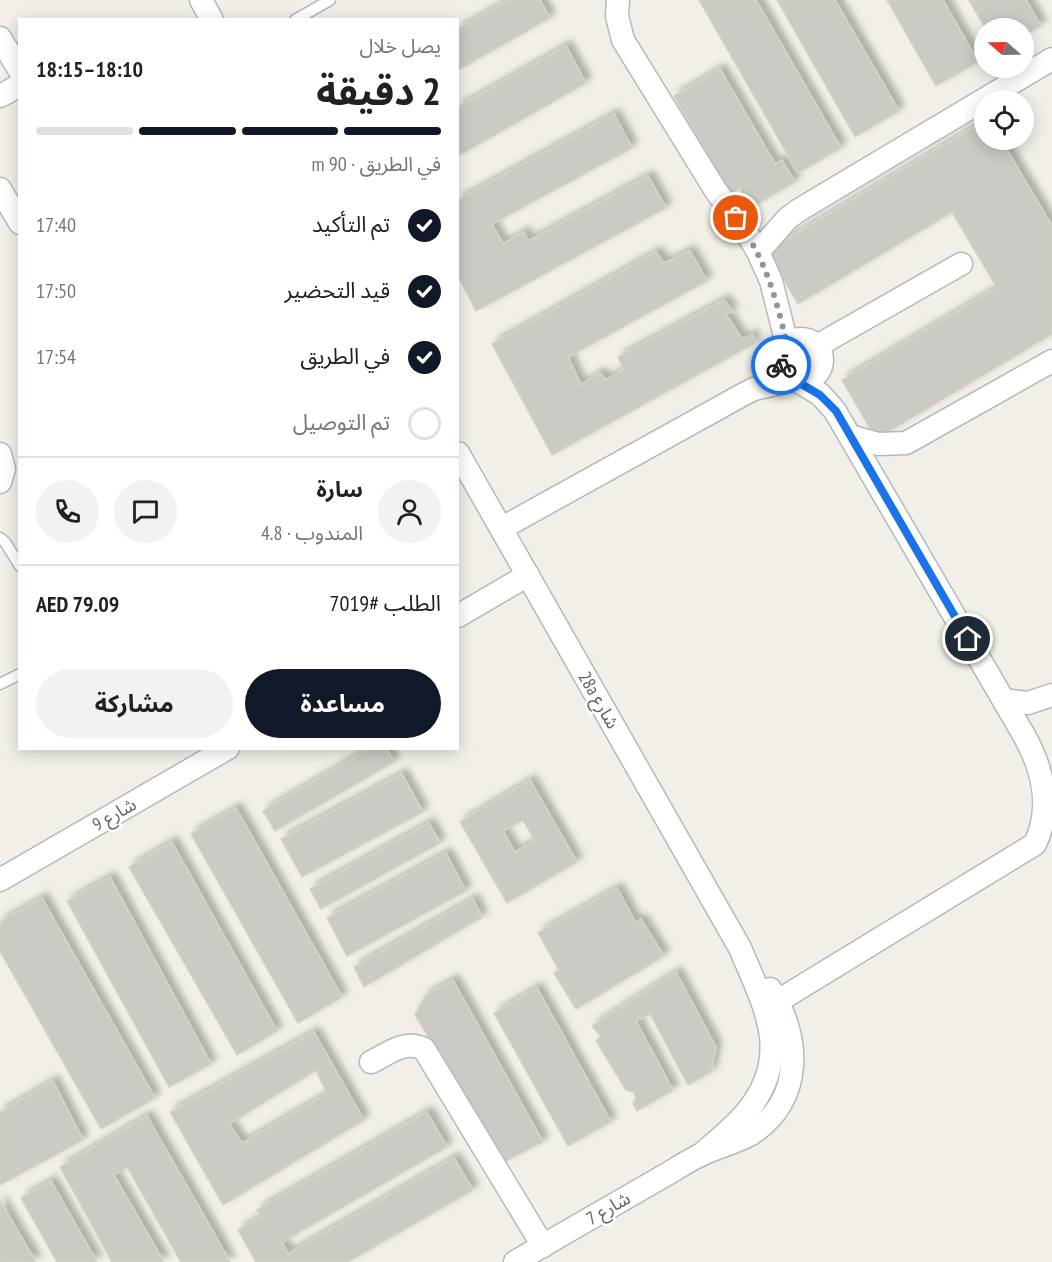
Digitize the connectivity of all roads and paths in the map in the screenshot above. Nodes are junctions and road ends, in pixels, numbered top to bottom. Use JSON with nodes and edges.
{"nodes":[{"id":1,"x":201,"y":0,"type":"edge"},
{"id":2,"x":330,"y":0,"type":"edge"},
{"id":3,"x":618,"y":0,"type":"edge"},
{"id":4,"x":211,"y":18,"type":"edge"},
{"id":5,"x":298,"y":18,"type":"edge"},
{"id":6,"x":0,"y":38,"type":"edge"},
{"id":7,"x":1052,"y":58,"type":"edge"},
{"id":8,"x":18,"y":68,"type":"edge"},
{"id":9,"x":18,"y":86,"type":"edge"},
{"id":10,"x":0,"y":96,"type":"edge"},
{"id":11,"x":0,"y":189,"type":"edge"},
{"id":12,"x":18,"y":220,"type":"edge"},
{"id":13,"x":758,"y":252,"type":"junction"},
{"id":14,"x":961,"y":264,"type":"dead end"},
{"id":15,"x":817,"y":346,"type":"junction"},
{"id":16,"x":783,"y":352,"type":"junction"},
{"id":17,"x":1052,"y":360,"type":"edge"},
{"id":18,"x":796,"y":380,"type":"junction"},
{"id":19,"x":744,"y":394,"type":"junction"},
{"id":20,"x":850,"y":435,"type":"junction"},
{"id":21,"x":0,"y":454,"type":"edge"},
{"id":22,"x":459,"y":455,"type":"edge"},
{"id":23,"x":0,"y":482,"type":"edge"},
{"id":24,"x":502,"y":528,"type":"junction"},
{"id":25,"x":0,"y":538,"type":"edge"},
{"id":26,"x":18,"y":563,"type":"edge"},
{"id":27,"x":528,"y":575,"type":"junction"},
{"id":28,"x":459,"y":615,"type":"edge"},
{"id":29,"x":18,"y":675,"type":"edge"},
{"id":30,"x":0,"y":684,"type":"edge"},
{"id":31,"x":1052,"y":695,"type":"edge"},
{"id":32,"x":1004,"y":700,"type":"junction"},
{"id":33,"x":224,"y":750,"type":"edge"},
{"id":34,"x":3,"y":871,"type":"edge"},
{"id":35,"x":740,"y":948,"type":"junction"},
{"id":36,"x":778,"y":1001,"type":"junction"},
{"id":37,"x":371,"y":1062,"type":"dead end"},
{"id":38,"x":701,"y":1155,"type":"junction"},
{"id":39,"x":543,"y":1246,"type":"junction"},
{"id":40,"x":515,"y":1262,"type":"edge"}],
"edges":[{"from":1,"to":4,"type":"street"},
{"from":2,"to":5,"type":"lane"},
{"from":3,"to":13,"type":"street"},
{"from":6,"to":8,"type":"street"},
{"from":7,"to":13,"type":"street"},
{"from":9,"to":10,"type":"street"},
{"from":11,"to":12,"type":"street"},
{"from":13,"to":16,"type":"street"},
{"from":14,"to":15,"type":"street"},
{"from":15,"to":16,"type":"street"},
{"from":15,"to":18,"type":"street"},
{"from":16,"to":18,"type":"street"},
{"from":16,"to":19,"type":"street"},
{"from":17,"to":20,"type":"street"},
{"from":18,"to":19,"type":"street"},
{"from":18,"to":20,"type":"street"},
{"from":19,"to":24,"type":"street"},
{"from":20,"to":32,"type":"street"},
{"from":21,"to":23,"type":"street"},
{"from":22,"to":24,"type":"street","name":"28a شارع"},
{"from":24,"to":27,"type":"street","name":"28a شارع"},
{"from":25,"to":26,"type":"lane"},
{"from":27,"to":28,"type":"street"},
{"from":27,"to":35,"type":"street","name":"28a شارع"},
{"from":29,"to":30,"type":"lane"},
{"from":31,"to":32,"type":"street"},
{"from":32,"to":36,"type":"street"},
{"from":33,"to":34,"type":"street","name":"شارع 9"},
{"from":35,"to":36,"type":"street","name":"28a شارع"},
{"from":35,"to":38,"type":"street","name":"28a شارع"},
{"from":36,"to":38,"type":"street","name":"28a شارع"},
{"from":37,"to":39,"type":"street"},
{"from":38,"to":39,"type":"street","name":"شارع 7"},
{"from":39,"to":40,"type":"street","name":"شارع 7"}]}
